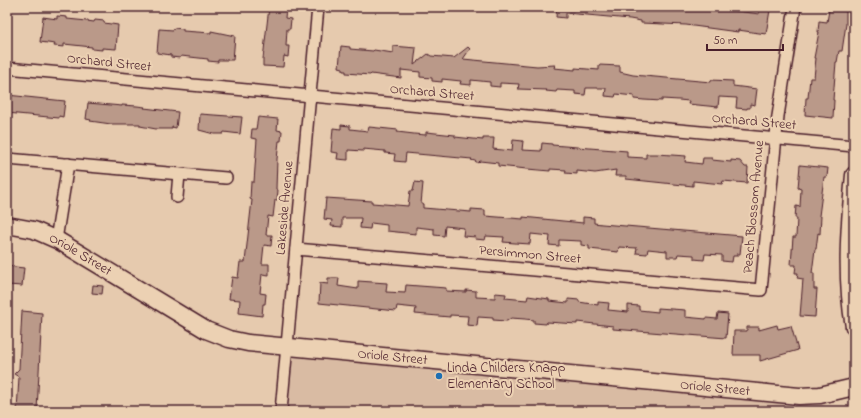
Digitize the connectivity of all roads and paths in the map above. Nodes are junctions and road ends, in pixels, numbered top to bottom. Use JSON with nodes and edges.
{"nodes":[{"id":1,"x":318,"y":7,"type":"edge"},
{"id":2,"x":795,"y":7,"type":"edge"},
{"id":3,"x":7,"y":68,"type":"edge"},
{"id":4,"x":310,"y":97,"type":"junction"},
{"id":5,"x":776,"y":139,"type":"junction"},
{"id":6,"x":854,"y":146,"type":"edge"},
{"id":7,"x":7,"y":159,"type":"edge"},
{"id":8,"x":68,"y":164,"type":"junction"},
{"id":9,"x":179,"y":174,"type":"junction"},
{"id":10,"x":854,"y":175,"type":"edge"},
{"id":11,"x":226,"y":178,"type":"dead end"},
{"id":12,"x":177,"y":197,"type":"dead end"},
{"id":13,"x":7,"y":225,"type":"edge"},
{"id":14,"x":56,"y":240,"type":"junction"},
{"id":15,"x":296,"y":249,"type":"junction"},
{"id":16,"x":762,"y":290,"type":"joint"},
{"id":17,"x":854,"y":327,"type":"edge"},
{"id":18,"x":287,"y":347,"type":"junction"},
{"id":19,"x":854,"y":387,"type":"edge"},
{"id":20,"x":281,"y":411,"type":"edge"}],
"edges":[{"from":1,"to":4,"type":"street","name":"Lakeside Avenue"},
{"from":2,"to":5,"type":"street","name":"Peach Blossom Avenue"},
{"from":3,"to":4,"type":"street","name":"Orchard Street"},
{"from":4,"to":5,"type":"street","name":"Orchard Street"},
{"from":4,"to":15,"type":"street","name":"Lakeside Avenue"},
{"from":5,"to":6,"type":"street","name":"Orchard Street"},
{"from":5,"to":16,"type":"street","name":"Peach Blossom Avenue"},
{"from":7,"to":8,"type":"street"},
{"from":8,"to":9,"type":"street"},
{"from":8,"to":14,"type":"street"},
{"from":9,"to":11,"type":"street"},
{"from":9,"to":12,"type":"street"},
{"from":10,"to":17,"type":"street"},
{"from":13,"to":14,"type":"street","name":"Oriole Street"},
{"from":14,"to":18,"type":"street","name":"Oriole Street"},
{"from":15,"to":16,"type":"street","name":"Persimmon Street"},
{"from":15,"to":18,"type":"street","name":"Lakeside Avenue"},
{"from":18,"to":19,"type":"street","name":"Oriole Street"},
{"from":18,"to":20,"type":"street","name":"Lakeside Avenue"}]}
